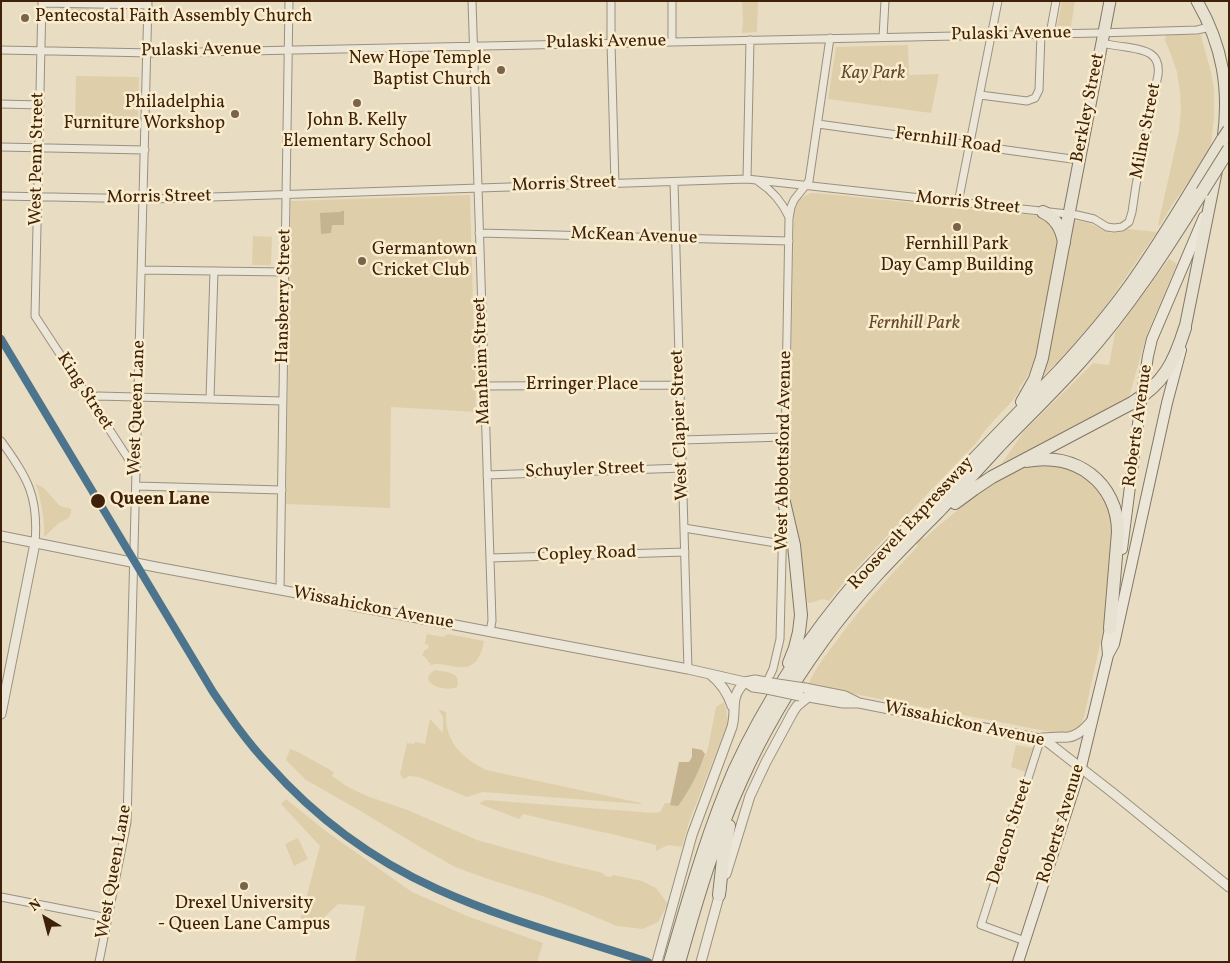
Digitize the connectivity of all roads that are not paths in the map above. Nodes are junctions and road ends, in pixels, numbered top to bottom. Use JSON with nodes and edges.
{"nodes":[{"id":1,"x":290,"y":1,"type":"edge"},
{"id":2,"x":472,"y":1,"type":"edge"},
{"id":3,"x":611,"y":1,"type":"edge"},
{"id":4,"x":672,"y":1,"type":"edge"},
{"id":5,"x":885,"y":1,"type":"edge"},
{"id":6,"x":998,"y":1,"type":"edge"},
{"id":7,"x":1056,"y":1,"type":"edge"},
{"id":8,"x":1110,"y":1,"type":"edge"},
{"id":9,"x":1196,"y":1,"type":"edge"},
{"id":10,"x":42,"y":2,"type":"edge"},
{"id":11,"x":148,"y":3,"type":"edge"},
{"id":12,"x":1210,"y":28,"type":"junction"},
{"id":13,"x":1041,"y":34,"type":"junction"},
{"id":14,"x":1050,"y":34,"type":"junction"},
{"id":15,"x":991,"y":35,"type":"junction"},
{"id":16,"x":883,"y":37,"type":"junction"},
{"id":17,"x":830,"y":38,"type":"junction"},
{"id":18,"x":1103,"y":38,"type":"junction"},
{"id":19,"x":750,"y":40,"type":"junction"},
{"id":20,"x":672,"y":42,"type":"junction"},
{"id":21,"x":611,"y":43,"type":"junction"},
{"id":22,"x":473,"y":46,"type":"junction"},
{"id":23,"x":1,"y":50,"type":"edge"},
{"id":24,"x":41,"y":50,"type":"junction"},
{"id":25,"x":289,"y":50,"type":"junction"},
{"id":26,"x":147,"y":53,"type":"junction"},
{"id":27,"x":980,"y":94,"type":"junction"},
{"id":28,"x":1,"y":104,"type":"edge"},
{"id":29,"x":40,"y":105,"type":"junction"},
{"id":30,"x":818,"y":124,"type":"junction"},
{"id":31,"x":1229,"y":130,"type":"edge"},
{"id":32,"x":970,"y":145,"type":"junction"},
{"id":33,"x":1,"y":146,"type":"edge"},
{"id":34,"x":39,"y":147,"type":"junction"},
{"id":35,"x":1229,"y":149,"type":"edge"},
{"id":36,"x":145,"y":150,"type":"junction"},
{"id":37,"x":1079,"y":160,"type":"junction"},
{"id":38,"x":747,"y":179,"type":"junction"},
{"id":39,"x":757,"y":181,"type":"junction"},
{"id":40,"x":674,"y":182,"type":"junction"},
{"id":41,"x":615,"y":184,"type":"junction"},
{"id":42,"x":805,"y":187,"type":"junction"},
{"id":43,"x":478,"y":188,"type":"junction"},
{"id":44,"x":1197,"y":190,"type":"junction"},
{"id":45,"x":286,"y":195,"type":"junction"},
{"id":46,"x":1,"y":196,"type":"edge"},
{"id":47,"x":38,"y":197,"type":"junction"},
{"id":48,"x":143,"y":199,"type":"junction"},
{"id":49,"x":958,"y":202,"type":"junction"},
{"id":50,"x":1209,"y":207,"type":"junction"},
{"id":51,"x":1043,"y":212,"type":"junction"},
{"id":52,"x":1070,"y":214,"type":"junction"},
{"id":53,"x":789,"y":218,"type":"junction"},
{"id":54,"x":1122,"y":227,"type":"joint"},
{"id":55,"x":479,"y":233,"type":"junction"},
{"id":56,"x":676,"y":238,"type":"junction"},
{"id":57,"x":789,"y":241,"type":"junction"},
{"id":58,"x":1064,"y":243,"type":"junction"},
{"id":59,"x":142,"y":270,"type":"junction"},
{"id":60,"x":214,"y":271,"type":"junction"},
{"id":61,"x":285,"y":272,"type":"junction"},
{"id":62,"x":35,"y":316,"type":"joint"},
{"id":63,"x":1185,"y":328,"type":"junction"},
{"id":64,"x":680,"y":385,"type":"junction"},
{"id":65,"x":484,"y":386,"type":"junction"},
{"id":66,"x":138,"y":397,"type":"junction"},
{"id":67,"x":88,"y":399,"type":"junction"},
{"id":68,"x":210,"y":399,"type":"junction"},
{"id":69,"x":283,"y":401,"type":"junction"},
{"id":70,"x":1002,"y":430,"type":"junction"},
{"id":71,"x":785,"y":437,"type":"junction"},
{"id":72,"x":682,"y":440,"type":"junction"},
{"id":73,"x":1,"y":441,"type":"edge"},
{"id":74,"x":136,"y":464,"type":"junction"},
{"id":75,"x":1013,"y":466,"type":"junction"},
{"id":76,"x":683,"y":468,"type":"junction"},
{"id":77,"x":487,"y":475,"type":"junction"},
{"id":78,"x":136,"y":486,"type":"junction"},
{"id":79,"x":282,"y":490,"type":"junction"},
{"id":80,"x":784,"y":502,"type":"junction"},
{"id":81,"x":684,"y":528,"type":"junction"},
{"id":82,"x":919,"y":530,"type":"junction"},
{"id":83,"x":1,"y":536,"type":"edge"},
{"id":84,"x":35,"y":543,"type":"junction"},
{"id":85,"x":782,"y":545,"type":"junction"},
{"id":86,"x":685,"y":552,"type":"junction"},
{"id":87,"x":490,"y":558,"type":"junction"},
{"id":88,"x":795,"y":560,"type":"junction"},
{"id":89,"x":134,"y":563,"type":"junction"},
{"id":90,"x":280,"y":590,"type":"junction"},
{"id":91,"x":1110,"y":628,"type":"junction"},
{"id":92,"x":490,"y":631,"type":"junction"},
{"id":93,"x":1108,"y":655,"type":"junction"},
{"id":94,"x":688,"y":669,"type":"junction"},
{"id":95,"x":710,"y":674,"type":"junction"},
{"id":96,"x":784,"y":680,"type":"junction"},
{"id":97,"x":745,"y":682,"type":"junction"},
{"id":98,"x":768,"y":685,"type":"junction"},
{"id":99,"x":804,"y":694,"type":"junction"},
{"id":100,"x":733,"y":711,"type":"junction"},
{"id":101,"x":1,"y":714,"type":"edge"},
{"id":102,"x":1092,"y":720,"type":"junction"},
{"id":103,"x":1042,"y":738,"type":"junction"},
{"id":104,"x":1081,"y":767,"type":"junction"},
{"id":105,"x":734,"y":798,"type":"junction"},
{"id":106,"x":1229,"y":887,"type":"edge"},
{"id":107,"x":720,"y":895,"type":"junction"},
{"id":108,"x":1,"y":897,"type":"edge"},
{"id":109,"x":108,"y":918,"type":"junction"},
{"id":110,"x":1025,"y":941,"type":"junction"},
{"id":111,"x":673,"y":955,"type":"edge"},
{"id":112,"x":99,"y":962,"type":"edge"},
{"id":113,"x":657,"y":962,"type":"edge"},
{"id":114,"x":701,"y":962,"type":"edge"},
{"id":115,"x":1018,"y":962,"type":"edge"}],
"edges":[{"from":1,"to":25,"type":"street","name":"Hansberry Street"},
{"from":2,"to":22,"type":"street","name":"Manheim Street"},
{"from":3,"to":21,"type":"street"},
{"from":4,"to":20,"type":"street"},
{"from":5,"to":16,"type":"street"},
{"from":6,"to":15,"type":"street"},
{"from":7,"to":14,"type":"street"},
{"from":8,"to":18,"type":"main road","name":"Berkley Street"},
{"from":9,"to":12,"type":"main road","name":"Roberts Avenue"},
{"from":10,"to":11,"type":"street"},
{"from":10,"to":24,"type":"street","name":"West Penn Street"},
{"from":11,"to":26,"type":"street","name":"West Queen Lane"},
{"from":12,"to":18,"type":"street","name":"Pulaski Avenue"},
{"from":12,"to":50,"type":"main road","name":"Roberts Avenue"},
{"from":13,"to":14,"type":"street","name":"Pulaski Avenue"},
{"from":13,"to":15,"type":"street","name":"Pulaski Avenue"},
{"from":13,"to":27,"type":"street"},
{"from":14,"to":18,"type":"street","name":"Pulaski Avenue"},
{"from":15,"to":16,"type":"street","name":"Pulaski Avenue"},
{"from":15,"to":27,"type":"street"},
{"from":16,"to":17,"type":"street","name":"Pulaski Avenue"},
{"from":17,"to":19,"type":"street","name":"Pulaski Avenue"},
{"from":17,"to":30,"type":"street","name":"West Abbottsford Avenue"},
{"from":18,"to":37,"type":"main road","name":"Berkley Street"},
{"from":18,"to":54,"type":"street","name":"Milne Street"},
{"from":19,"to":20,"type":"street","name":"Pulaski Avenue"},
{"from":19,"to":38,"type":"street"},
{"from":20,"to":21,"type":"street","name":"Pulaski Avenue"},
{"from":21,"to":22,"type":"street","name":"Pulaski Avenue"},
{"from":21,"to":41,"type":"street"},
{"from":22,"to":25,"type":"street","name":"Pulaski Avenue"},
{"from":22,"to":43,"type":"street","name":"Manheim Street"},
{"from":23,"to":24,"type":"street","name":"Pulaski Avenue"},
{"from":24,"to":26,"type":"street","name":"Pulaski Avenue"},
{"from":24,"to":29,"type":"street","name":"West Penn Street"},
{"from":25,"to":26,"type":"street","name":"Pulaski Avenue"},
{"from":25,"to":45,"type":"street","name":"Hansberry Street"},
{"from":26,"to":36,"type":"street","name":"West Queen Lane"},
{"from":27,"to":32,"type":"street"},
{"from":28,"to":29,"type":"street"},
{"from":29,"to":34,"type":"street","name":"West Penn Street"},
{"from":30,"to":32,"type":"street","name":"Fernhill Road"},
{"from":30,"to":42,"type":"street","name":"West Abbottsford Avenue"},
{"from":31,"to":44,"type":"highway","name":"Roosevelt Expressway","bridge":true},
{"from":32,"to":37,"type":"street","name":"Fernhill Road"},
{"from":32,"to":49,"type":"street"},
{"from":33,"to":34,"type":"street"},
{"from":34,"to":36,"type":"street"},
{"from":34,"to":47,"type":"street","name":"West Penn Street"},
{"from":35,"to":44,"type":"highway","name":"Roosevelt Expressway","bridge":true},
{"from":36,"to":48,"type":"street","name":"West Queen Lane"},
{"from":37,"to":52,"type":"main road","name":"Berkley Street"},
{"from":38,"to":39,"type":"street","name":"Morris Street"},
{"from":38,"to":40,"type":"street","name":"Morris Street"},
{"from":39,"to":42,"type":"street","name":"Morris Street"},
{"from":39,"to":53,"type":"street"},
{"from":40,"to":41,"type":"street","name":"Morris Street"},
{"from":40,"to":56,"type":"street","name":"West Clapier Street"},
{"from":41,"to":43,"type":"street","name":"Morris Street"},
{"from":42,"to":49,"type":"street","name":"Morris Street"},
{"from":42,"to":53,"type":"street","name":"West Abbottsford Avenue"},
{"from":43,"to":45,"type":"street","name":"Morris Street"},
{"from":43,"to":55,"type":"street","name":"Manheim Street"},
{"from":44,"to":70,"type":"highway","name":"Roosevelt Expressway"},
{"from":44,"to":82,"type":"highway","name":"Roosevelt Expressway"},
{"from":45,"to":48,"type":"street","name":"Morris Street"},
{"from":45,"to":61,"type":"street","name":"Hansberry Street"},
{"from":46,"to":47,"type":"street","name":"Morris Street"},
{"from":47,"to":48,"type":"street","name":"Morris Street"},
{"from":47,"to":62,"type":"street","name":"West Penn Street"},
{"from":48,"to":59,"type":"street","name":"West Queen Lane"},
{"from":49,"to":51,"type":"street","name":"Morris Street"},
{"from":50,"to":63,"type":"main road","name":"Roberts Avenue"},
{"from":50,"to":91,"type":"main road","name":"Roberts Avenue","bridge":true},
{"from":51,"to":52,"type":"street","name":"Morris Street"},
{"from":51,"to":58,"type":"highway"},
{"from":52,"to":54,"type":"street","name":"Morris Street"},
{"from":52,"to":58,"type":"highway"},
{"from":53,"to":57,"type":"street","name":"West Abbottsford Avenue"},
{"from":55,"to":56,"type":"street","name":"McKean Avenue"},
{"from":55,"to":65,"type":"street","name":"Manheim Street"},
{"from":56,"to":57,"type":"street","name":"McKean Avenue"},
{"from":56,"to":64,"type":"street","name":"West Clapier Street"},
{"from":57,"to":71,"type":"street","name":"West Abbottsford Avenue"},
{"from":58,"to":70,"type":"highway"},
{"from":59,"to":60,"type":"street"},
{"from":59,"to":66,"type":"street","name":"West Queen Lane"},
{"from":60,"to":61,"type":"street"},
{"from":60,"to":68,"type":"street"},
{"from":61,"to":69,"type":"street","name":"Hansberry Street"},
{"from":62,"to":67,"type":"street","name":"King Street"},
{"from":63,"to":75,"type":"highway"},
{"from":63,"to":93,"type":"main road","name":"Roberts Avenue"},
{"from":64,"to":65,"type":"street","name":"Erringer Place"},
{"from":64,"to":72,"type":"street","name":"West Clapier Street"},
{"from":65,"to":77,"type":"street","name":"Manheim Street"},
{"from":66,"to":67,"type":"street"},
{"from":66,"to":68,"type":"street"},
{"from":66,"to":74,"type":"street","name":"West Queen Lane"},
{"from":67,"to":74,"type":"street","name":"King Street"},
{"from":68,"to":69,"type":"street"},
{"from":69,"to":79,"type":"street","name":"Hansberry Street"},
{"from":70,"to":96,"type":"highway","name":"Roosevelt Expressway"},
{"from":71,"to":72,"type":"street"},
{"from":71,"to":80,"type":"street","name":"West Abbottsford Avenue"},
{"from":72,"to":76,"type":"street","name":"West Clapier Street"},
{"from":73,"to":84,"type":"street"},
{"from":74,"to":78,"type":"street","name":"West Queen Lane"},
{"from":75,"to":82,"type":"highway"},
{"from":75,"to":91,"type":"highway"},
{"from":76,"to":77,"type":"street","name":"Schuyler Street"},
{"from":76,"to":81,"type":"street","name":"West Clapier Street"},
{"from":77,"to":87,"type":"street","name":"Manheim Street"},
{"from":78,"to":79,"type":"street"},
{"from":78,"to":89,"type":"street","name":"West Queen Lane"},
{"from":79,"to":90,"type":"street","name":"Hansberry Street"},
{"from":80,"to":85,"type":"street","name":"West Abbottsford Avenue"},
{"from":80,"to":88,"type":"highway"},
{"from":81,"to":85,"type":"street"},
{"from":81,"to":86,"type":"street","name":"West Clapier Street"},
{"from":82,"to":105,"type":"highway","name":"Roosevelt Expressway"},
{"from":83,"to":84,"type":"street","name":"Wissahickon Avenue"},
{"from":84,"to":89,"type":"street","name":"Wissahickon Avenue"},
{"from":84,"to":101,"type":"street"},
{"from":85,"to":88,"type":"highway"},
{"from":85,"to":98,"type":"street","name":"West Abbottsford Avenue"},
{"from":86,"to":87,"type":"street","name":"Copley Road"},
{"from":86,"to":94,"type":"street","name":"West Clapier Street"},
{"from":87,"to":92,"type":"street","name":"Manheim Street"},
{"from":88,"to":96,"type":"highway"},
{"from":89,"to":90,"type":"street","name":"Wissahickon Avenue"},
{"from":89,"to":109,"type":"street","name":"West Queen Lane"},
{"from":90,"to":92,"type":"street","name":"Wissahickon Avenue"},
{"from":91,"to":93,"type":"main road","name":"Roberts Avenue"},
{"from":92,"to":94,"type":"street","name":"Wissahickon Avenue"},
{"from":93,"to":102,"type":"main road","name":"Roberts Avenue"},
{"from":94,"to":95,"type":"street","name":"Wissahickon Avenue"},
{"from":95,"to":97,"type":"street","name":"Wissahickon Avenue"},
{"from":95,"to":100,"type":"street"},
{"from":96,"to":111,"type":"highway","name":"Roosevelt Expressway"},
{"from":97,"to":98,"type":"street","name":"Wissahickon Avenue"},
{"from":97,"to":100,"type":"street"},
{"from":98,"to":99,"type":"street","name":"Wissahickon Avenue","bridge":true},
{"from":99,"to":103,"type":"street","name":"Wissahickon Avenue"},
{"from":99,"to":107,"type":"street"},
{"from":100,"to":111,"type":"street"},
{"from":102,"to":103,"type":"street"},
{"from":102,"to":104,"type":"main road","name":"Roberts Avenue"},
{"from":103,"to":104,"type":"street","name":"Wissahickon Avenue"},
{"from":103,"to":110,"type":"street","name":"Deacon Street"},
{"from":104,"to":106,"type":"street","name":"Wissahickon Avenue"},
{"from":104,"to":110,"type":"main road","name":"Roberts Avenue"},
{"from":105,"to":107,"type":"highway"},
{"from":105,"to":111,"type":"highway","name":"Roosevelt Expressway"},
{"from":107,"to":114,"type":"street"},
{"from":108,"to":109,"type":"street"},
{"from":109,"to":112,"type":"street","name":"West Queen Lane"},
{"from":110,"to":115,"type":"main road","name":"Roberts Avenue"},
{"from":111,"to":113,"type":"street"}]}
